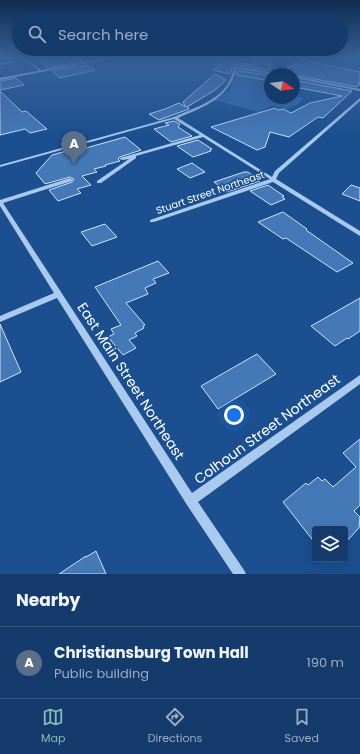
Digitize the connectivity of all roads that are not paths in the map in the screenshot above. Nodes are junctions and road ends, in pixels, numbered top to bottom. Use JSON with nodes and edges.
{"nodes":[{"id":1,"x":229,"y":85,"type":"edge"},
{"id":2,"x":334,"y":85,"type":"edge"},
{"id":3,"x":360,"y":90,"type":"edge"},
{"id":4,"x":360,"y":99,"type":"edge"},
{"id":5,"x":175,"y":118,"type":"junction"},
{"id":6,"x":202,"y":136,"type":"junction"},
{"id":7,"x":141,"y":153,"type":"junction"},
{"id":8,"x":122,"y":159,"type":"dead end"},
{"id":9,"x":0,"y":166,"type":"edge"},
{"id":10,"x":70,"y":180,"type":"dead end"},
{"id":11,"x":273,"y":180,"type":"junction"},
{"id":12,"x":99,"y":182,"type":"dead end"},
{"id":13,"x":0,"y":202,"type":"edge"},
{"id":14,"x":152,"y":221,"type":"dead end"},
{"id":15,"x":360,"y":234,"type":"edge"},
{"id":16,"x":59,"y":294,"type":"junction"},
{"id":17,"x":0,"y":319,"type":"edge"},
{"id":18,"x":360,"y":380,"type":"edge"},
{"id":19,"x":191,"y":501,"type":"junction"},
{"id":20,"x":240,"y":574,"type":"edge"}],
"edges":[{"from":1,"to":5,"type":"street"},
{"from":2,"to":3,"type":"street"},
{"from":4,"to":11,"type":"street","name":"Stuart Street Northeast"},
{"from":5,"to":6,"type":"street"},
{"from":5,"to":9,"type":"street"},
{"from":6,"to":7,"type":"street"},
{"from":6,"to":11,"type":"street"},
{"from":7,"to":8,"type":"street"},
{"from":7,"to":12,"type":"street"},
{"from":10,"to":13,"type":"street"},
{"from":11,"to":14,"type":"street","name":"Stuart Street Northeast"},
{"from":11,"to":15,"type":"street"},
{"from":13,"to":16,"type":"street","name":"East Main Street Northeast"},
{"from":16,"to":17,"type":"street"},
{"from":16,"to":19,"type":"street","name":"East Main Street Northeast"},
{"from":18,"to":19,"type":"street","name":"Colhoun Street Northeast"},
{"from":19,"to":20,"type":"street","name":"East Main Street Northeast"}]}
